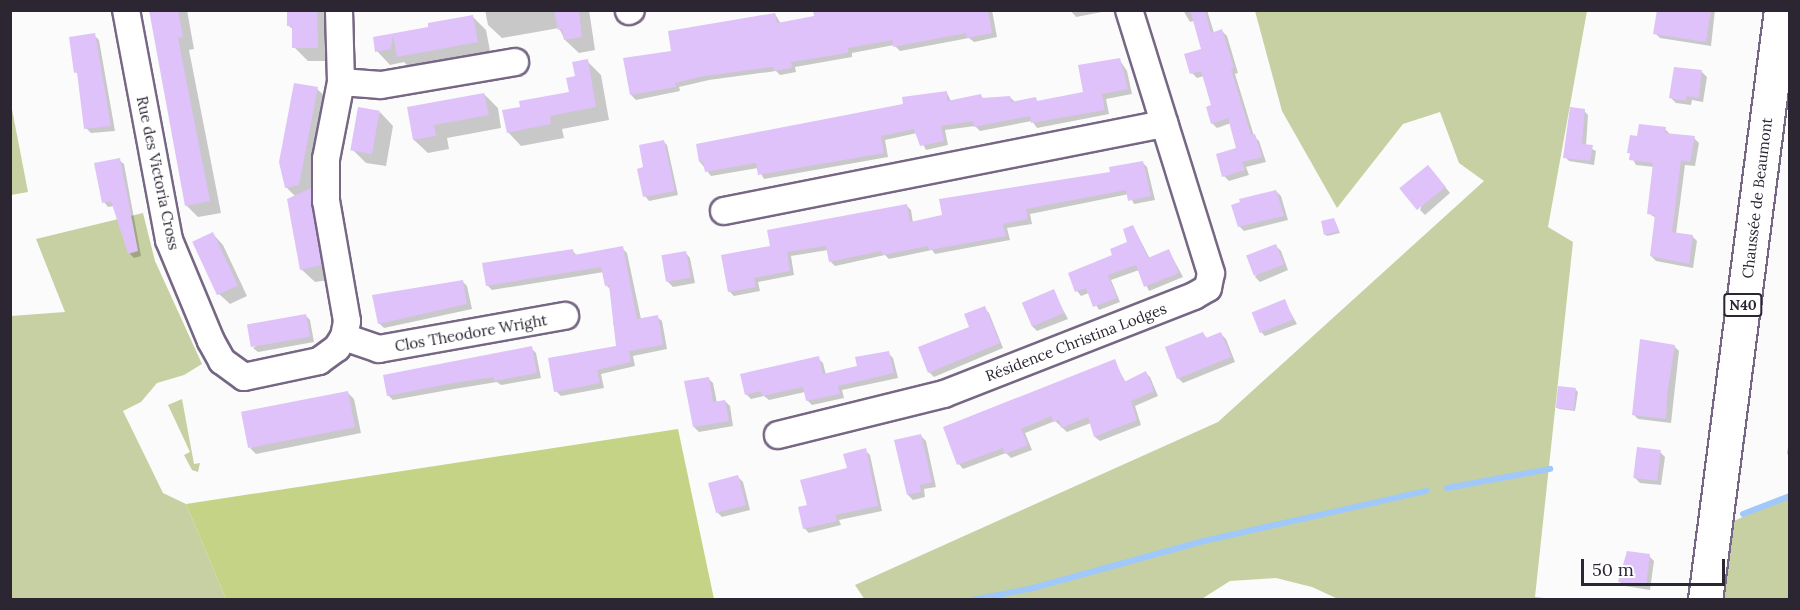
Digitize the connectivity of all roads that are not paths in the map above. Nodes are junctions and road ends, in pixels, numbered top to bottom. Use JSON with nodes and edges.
{"nodes":[{"id":1,"x":126,"y":10,"type":"edge"},
{"id":2,"x":339,"y":10,"type":"edge"},
{"id":3,"x":1129,"y":10,"type":"edge"},
{"id":4,"x":1781,"y":10,"type":"edge"},
{"id":5,"x":515,"y":62,"type":"dead end"},
{"id":6,"x":341,"y":82,"type":"junction"},
{"id":7,"x":1165,"y":124,"type":"junction"},
{"id":8,"x":724,"y":211,"type":"dead end"},
{"id":9,"x":565,"y":316,"type":"dead end"},
{"id":10,"x":344,"y":337,"type":"junction"},
{"id":11,"x":778,"y":435,"type":"dead end"},
{"id":12,"x":1705,"y":600,"type":"edge"}],
"edges":[{"from":1,"to":10,"type":"street","name":"Rue des Victoria Cross"},
{"from":2,"to":6,"type":"street"},
{"from":3,"to":7,"type":"street","name":"Résidence Christina Lodges"},
{"from":4,"to":12,"type":"main road","name":"Chaussée de Beaumont","number":"N40"},
{"from":5,"to":6,"type":"street"},
{"from":6,"to":10,"type":"street"},
{"from":7,"to":8,"type":"street"},
{"from":7,"to":11,"type":"street","name":"Résidence Christina Lodges"},
{"from":9,"to":10,"type":"street","name":"Clos Theodore Wright"}]}
